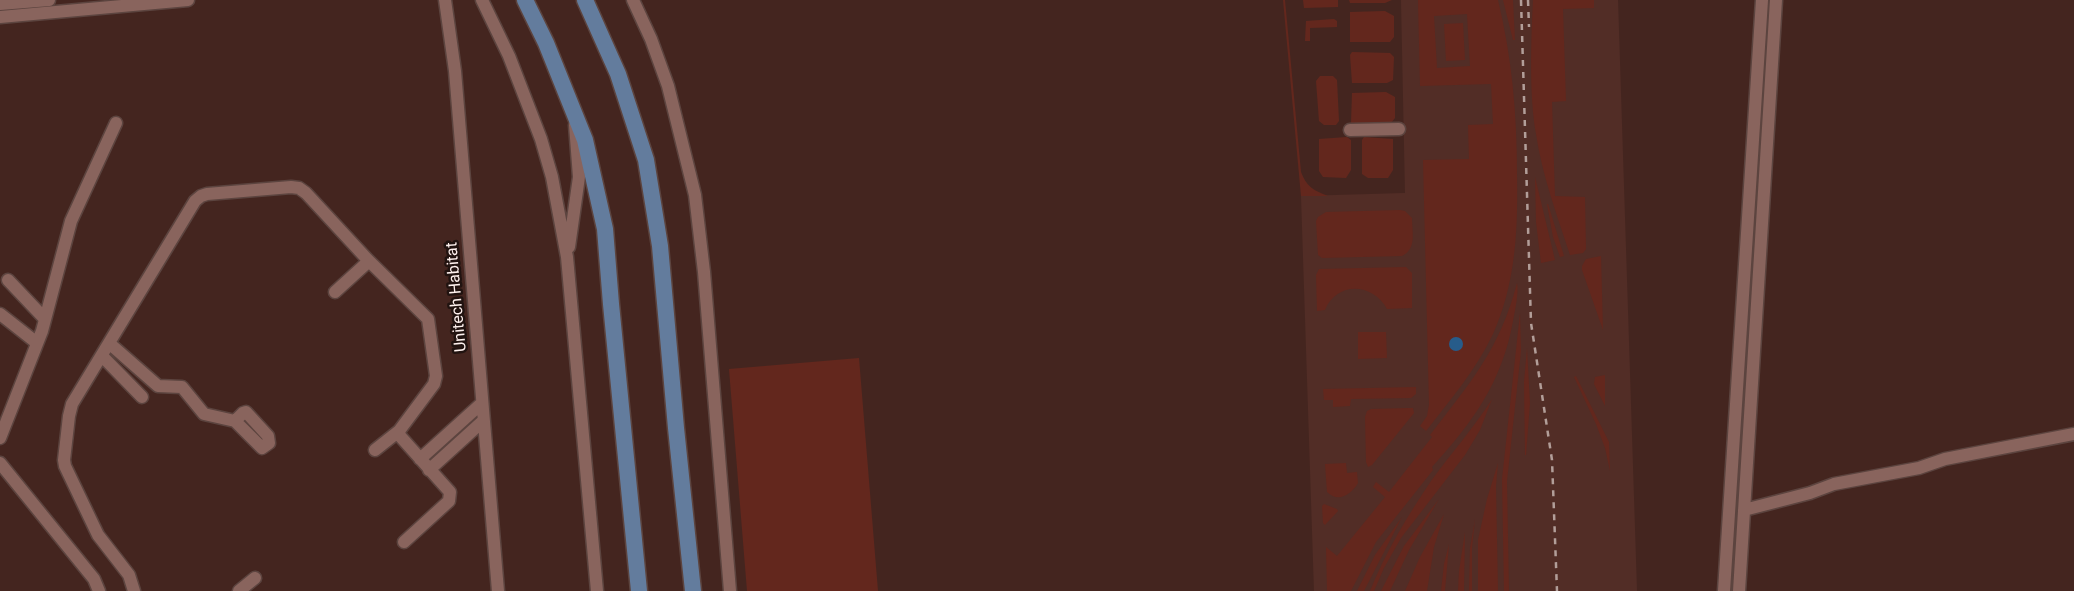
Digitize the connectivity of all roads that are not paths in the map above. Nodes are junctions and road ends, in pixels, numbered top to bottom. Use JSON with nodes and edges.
{"nodes":[{"id":1,"x":49,"y":0,"type":"edge"},
{"id":2,"x":188,"y":0,"type":"edge"},
{"id":3,"x":445,"y":0,"type":"edge"},
{"id":4,"x":482,"y":0,"type":"edge"},
{"id":5,"x":525,"y":0,"type":"edge"},
{"id":6,"x":585,"y":0,"type":"edge"},
{"id":7,"x":633,"y":0,"type":"edge"},
{"id":8,"x":1762,"y":0,"type":"edge"},
{"id":9,"x":1776,"y":0,"type":"edge"},
{"id":10,"x":0,"y":4,"type":"edge"},
{"id":11,"x":0,"y":17,"type":"edge"},
{"id":12,"x":574,"y":114,"type":"junction"},
{"id":13,"x":116,"y":123,"type":"dead end"},
{"id":14,"x":1399,"y":129,"type":"dead end"},
{"id":15,"x":1350,"y":130,"type":"dead end"},
{"id":16,"x":567,"y":257,"type":"junction"},
{"id":17,"x":369,"y":261,"type":"junction"},
{"id":18,"x":8,"y":280,"type":"dead end"},
{"id":19,"x":335,"y":292,"type":"dead end"},
{"id":20,"x":0,"y":314,"type":"edge"},
{"id":21,"x":45,"y":319,"type":"junction"},
{"id":22,"x":37,"y":343,"type":"junction"},
{"id":23,"x":109,"y":343,"type":"junction"},
{"id":24,"x":102,"y":356,"type":"junction"},
{"id":25,"x":142,"y":397,"type":"dead end"},
{"id":26,"x":482,"y":402,"type":"junction"},
{"id":27,"x":235,"y":420,"type":"dead end"},
{"id":28,"x":483,"y":421,"type":"junction"},
{"id":29,"x":399,"y":431,"type":"junction"},
{"id":30,"x":2074,"y":434,"type":"edge"},
{"id":31,"x":0,"y":438,"type":"edge"},
{"id":32,"x":375,"y":450,"type":"dead end"},
{"id":33,"x":420,"y":459,"type":"junction"},
{"id":34,"x":0,"y":463,"type":"edge"},
{"id":35,"x":429,"y":470,"type":"junction"},
{"id":36,"x":1744,"y":510,"type":"junction"},
{"id":37,"x":404,"y":542,"type":"dead end"},
{"id":38,"x":255,"y":578,"type":"dead end"},
{"id":39,"x":99,"y":591,"type":"edge"},
{"id":40,"x":134,"y":591,"type":"edge"},
{"id":41,"x":239,"y":591,"type":"edge"},
{"id":42,"x":498,"y":591,"type":"edge"},
{"id":43,"x":597,"y":591,"type":"edge"},
{"id":44,"x":639,"y":591,"type":"edge"},
{"id":45,"x":693,"y":591,"type":"edge"},
{"id":46,"x":730,"y":591,"type":"edge"},
{"id":47,"x":1724,"y":591,"type":"edge"},
{"id":48,"x":1739,"y":591,"type":"edge"}],
"edges":[{"from":1,"to":10,"type":"street"},
{"from":2,"to":11,"type":"street"},
{"from":3,"to":26,"type":"street","name":"Unitech Habitat"},
{"from":4,"to":16,"type":"street"},
{"from":5,"to":12,"type":"main road"},
{"from":6,"to":45,"type":"main road"},
{"from":7,"to":46,"type":"street"},
{"from":8,"to":47,"type":"street"},
{"from":9,"to":36,"type":"street"},
{"from":12,"to":16,"type":"street"},
{"from":12,"to":44,"type":"main road"},
{"from":13,"to":21,"type":"street"},
{"from":14,"to":15,"type":"street"},
{"from":16,"to":43,"type":"street"},
{"from":17,"to":19,"type":"street"},
{"from":17,"to":23,"type":"street"},
{"from":17,"to":29,"type":"street"},
{"from":18,"to":21,"type":"street"},
{"from":20,"to":22,"type":"street"},
{"from":21,"to":22,"type":"street"},
{"from":22,"to":31,"type":"street"},
{"from":23,"to":24,"type":"street"},
{"from":23,"to":27,"type":"street"},
{"from":24,"to":25,"type":"street"},
{"from":24,"to":40,"type":"street"},
{"from":26,"to":28,"type":"street","name":"Unitech Habitat"},
{"from":26,"to":33,"type":"street"},
{"from":28,"to":35,"type":"street"},
{"from":28,"to":42,"type":"street","name":"Unitech Habitat"},
{"from":29,"to":32,"type":"street"},
{"from":29,"to":33,"type":"street"},
{"from":30,"to":36,"type":"street"},
{"from":33,"to":35,"type":"street"},
{"from":34,"to":39,"type":"street"},
{"from":35,"to":37,"type":"street"},
{"from":36,"to":48,"type":"street"},
{"from":38,"to":41,"type":"street"}]}
